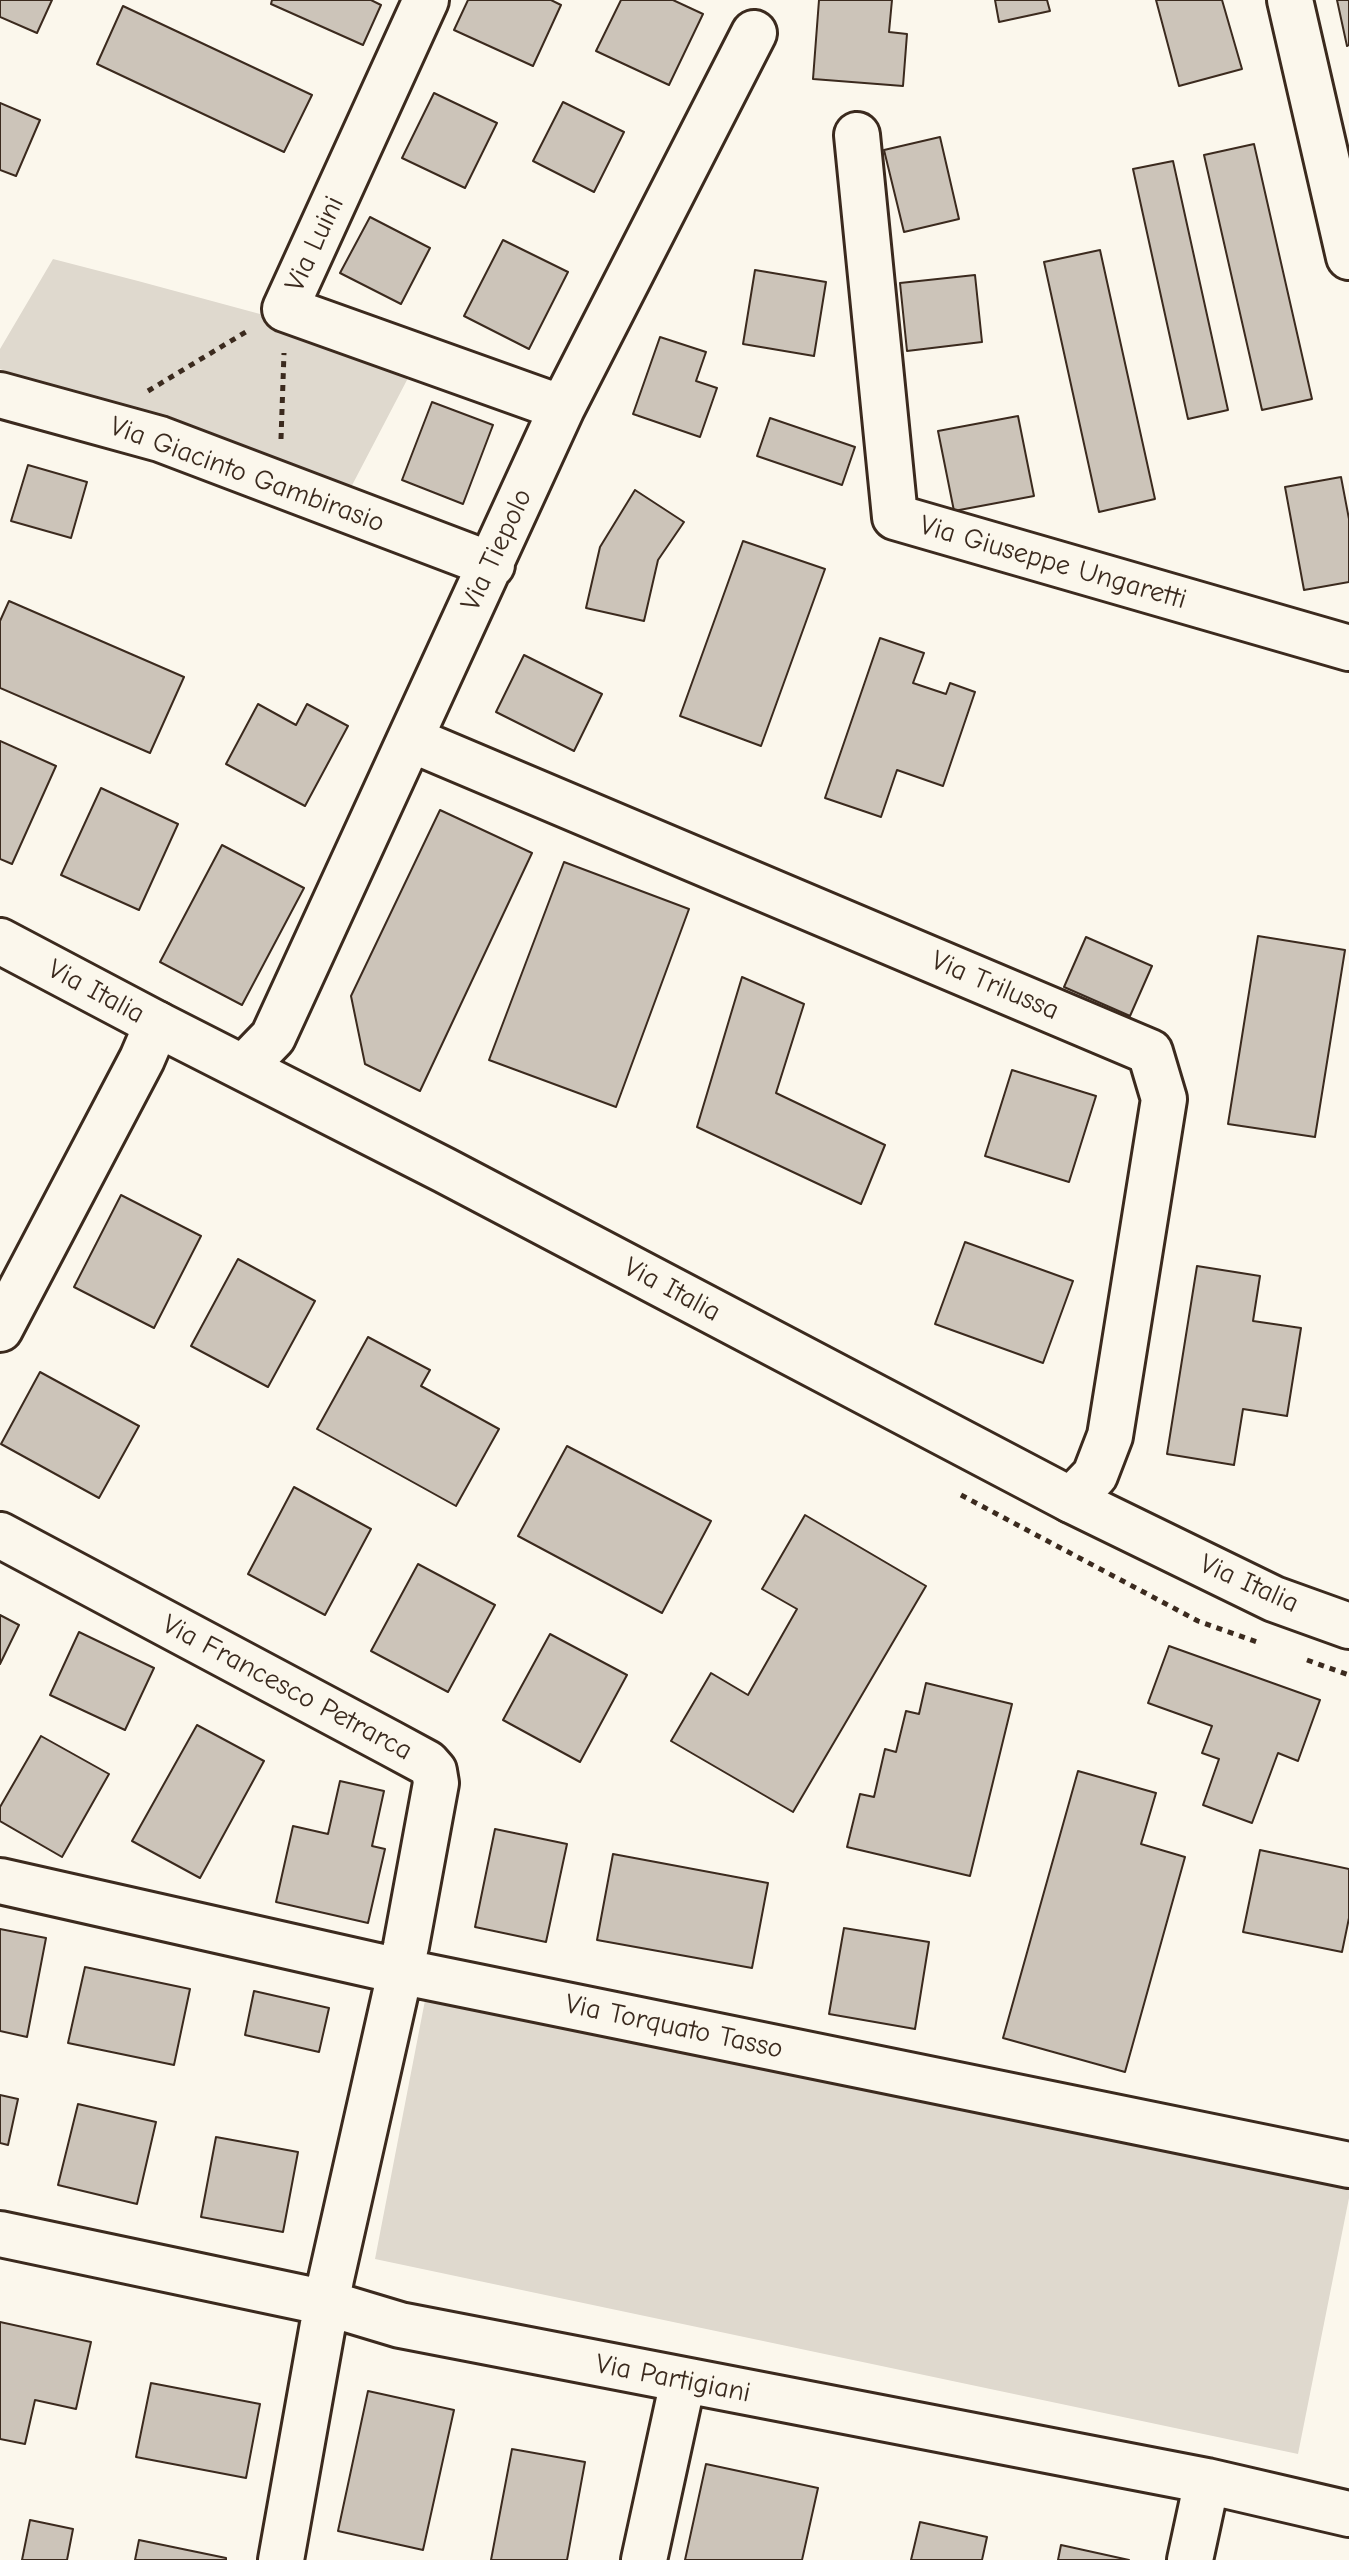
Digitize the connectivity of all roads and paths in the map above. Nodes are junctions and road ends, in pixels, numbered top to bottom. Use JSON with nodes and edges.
{"nodes":[{"id":1,"x":426,"y":0,"type":"edge"},
{"id":2,"x":1290,"y":0,"type":"edge"},
{"id":3,"x":754,"y":33,"type":"dead end"},
{"id":4,"x":857,"y":135,"type":"dead end"},
{"id":5,"x":1349,"y":257,"type":"edge"},
{"id":6,"x":285,"y":309,"type":"junction"},
{"id":7,"x":0,"y":395,"type":"edge"},
{"id":8,"x":562,"y":408,"type":"junction"},
{"id":9,"x":98,"y":422,"type":"junction"},
{"id":10,"x":279,"y":484,"type":"junction"},
{"id":11,"x":492,"y":565,"type":"junction"},
{"id":12,"x":1349,"y":648,"type":"edge"},
{"id":13,"x":410,"y":739,"type":"junction"},
{"id":14,"x":0,"y":941,"type":"edge"},
{"id":15,"x":157,"y":1024,"type":"junction"},
{"id":16,"x":244,"y":1067,"type":"junction"},
{"id":17,"x":0,"y":1329,"type":"edge"},
{"id":18,"x":1071,"y":1500,"type":"junction"},
{"id":19,"x":0,"y":1535,"type":"edge"},
{"id":20,"x":1349,"y":1626,"type":"edge"},
{"id":21,"x":0,"y":1881,"type":"edge"},
{"id":22,"x":399,"y":1971,"type":"junction"},
{"id":23,"x":1349,"y":2165,"type":"edge"},
{"id":24,"x":0,"y":2234,"type":"edge"},
{"id":25,"x":327,"y":2303,"type":"junction"},
{"id":26,"x":683,"y":2381,"type":"junction"},
{"id":27,"x":1207,"y":2481,"type":"junction"},
{"id":28,"x":1348,"y":2507,"type":"edge"},
{"id":29,"x":281,"y":2560,"type":"edge"},
{"id":30,"x":644,"y":2560,"type":"edge"},
{"id":31,"x":1190,"y":2560,"type":"edge"}],
"edges":[{"from":1,"to":6,"type":"street","name":"Via Luini"},
{"from":2,"to":5,"type":"street"},
{"from":3,"to":8,"type":"street","name":"Via Tiepolo"},
{"from":4,"to":12,"type":"street","name":"Via Giuseppe Ungaretti"},
{"from":6,"to":8,"type":"street","name":"Via Luini"},
{"from":6,"to":9,"type":"path"},
{"from":6,"to":10,"type":"path"},
{"from":7,"to":9,"type":"street","name":"Via Giacinto Gambirasio"},
{"from":8,"to":11,"type":"street","name":"Via Tiepolo"},
{"from":9,"to":10,"type":"street","name":"Via Giacinto Gambirasio"},
{"from":10,"to":11,"type":"street","name":"Via Giacinto Gambirasio"},
{"from":11,"to":13,"type":"street","name":"Via Tiepolo"},
{"from":13,"to":16,"type":"street","name":"Via Tiepolo"},
{"from":13,"to":18,"type":"street","name":"Via Trilussa"},
{"from":14,"to":15,"type":"street","name":"Via Italia"},
{"from":15,"to":16,"type":"street","name":"Via Italia"},
{"from":15,"to":17,"type":"street"},
{"from":16,"to":18,"type":"street","name":"Via Italia"},
{"from":18,"to":20,"type":"street","name":"Via Italia"},
{"from":19,"to":22,"type":"street","name":"Via Francesco Petrarca"},
{"from":21,"to":22,"type":"street","name":"Via Torquato Tasso"},
{"from":22,"to":23,"type":"street","name":"Via Torquato Tasso"},
{"from":22,"to":25,"type":"street","name":"Via Francesco Petrarca"},
{"from":24,"to":25,"type":"street","name":"Via Partigiani"},
{"from":25,"to":26,"type":"street","name":"Via Partigiani"},
{"from":25,"to":29,"type":"street","name":"Via Francesco Petrarca"},
{"from":26,"to":27,"type":"street","name":"Via Partigiani"},
{"from":26,"to":30,"type":"street"},
{"from":27,"to":28,"type":"street","name":"Via Partigiani"},
{"from":27,"to":31,"type":"street"}]}
